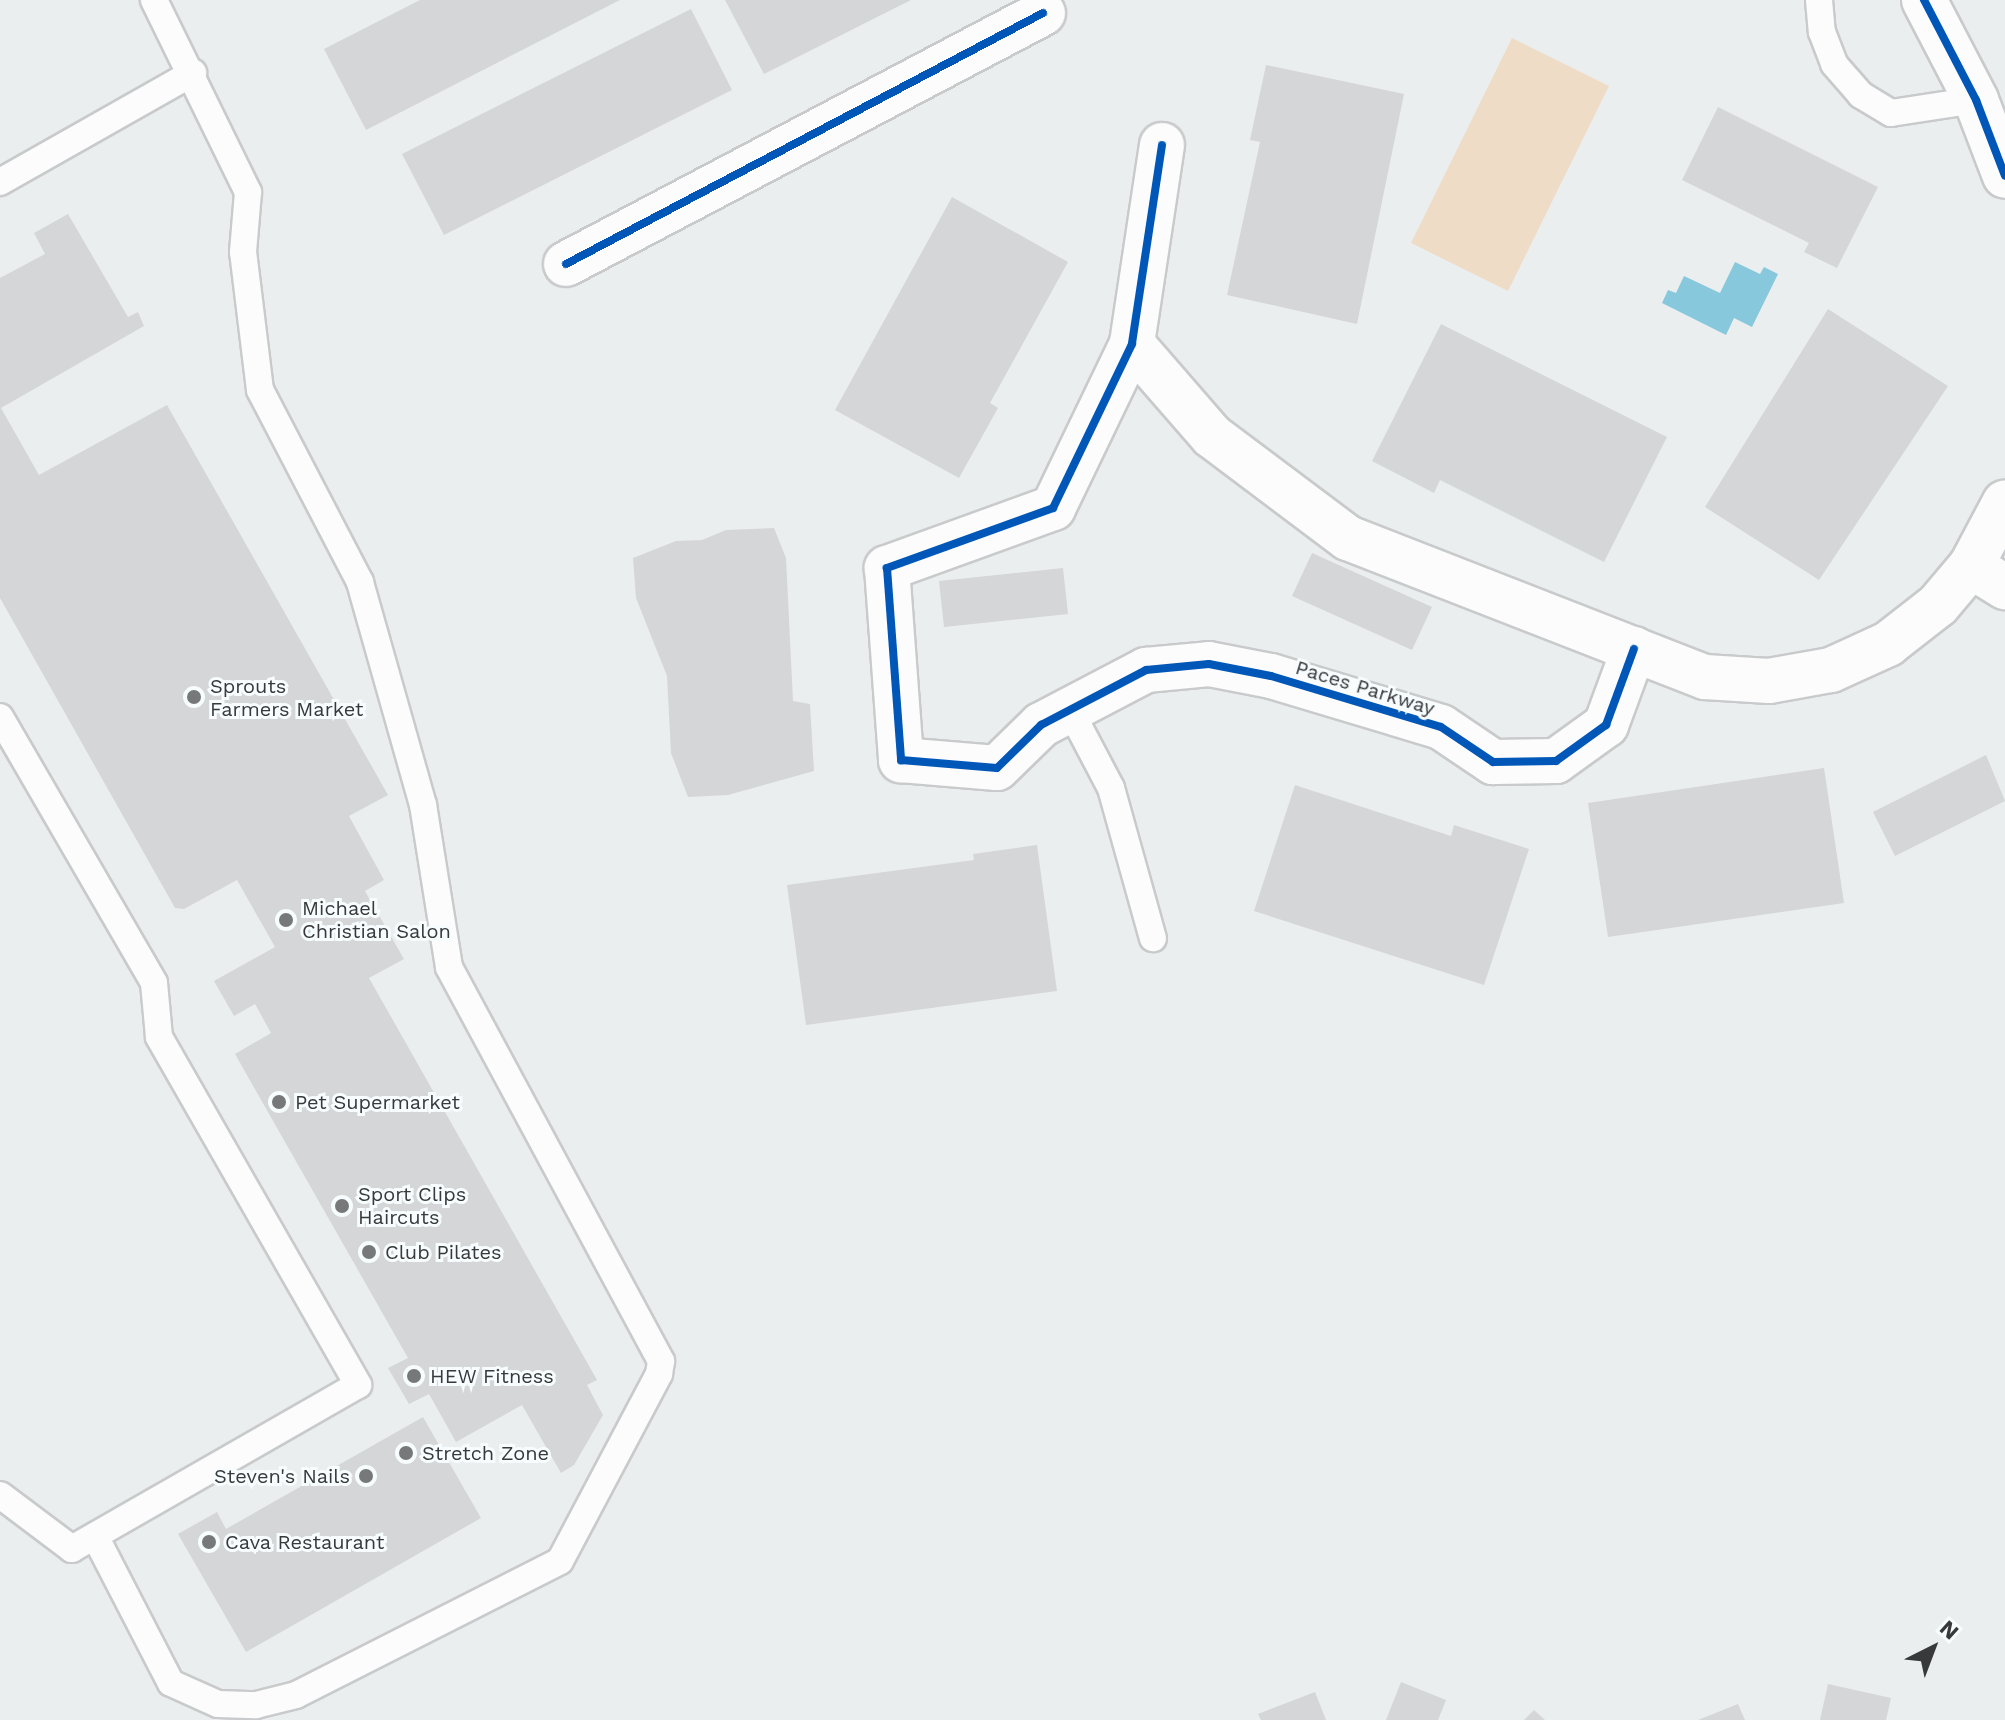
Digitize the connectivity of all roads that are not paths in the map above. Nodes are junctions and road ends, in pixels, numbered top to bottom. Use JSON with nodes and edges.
{"nodes":[{"id":1,"x":154,"y":0,"type":"edge"},
{"id":2,"x":1819,"y":0,"type":"edge"},
{"id":3,"x":1924,"y":0,"type":"edge"},
{"id":4,"x":1050,"y":4,"type":"edge"},
{"id":5,"x":193,"y":73,"type":"junction"},
{"id":6,"x":1976,"y":100,"type":"junction"},
{"id":7,"x":1162,"y":145,"type":"dead end"},
{"id":8,"x":2005,"y":176,"type":"edge"},
{"id":9,"x":0,"y":182,"type":"edge"},
{"id":10,"x":566,"y":264,"type":"dead end"},
{"id":11,"x":1132,"y":344,"type":"junction"},
{"id":12,"x":2005,"y":502,"type":"edge"},
{"id":13,"x":1988,"y":577,"type":"edge"},
{"id":14,"x":1634,"y":649,"type":"junction"},
{"id":15,"x":1070,"y":710,"type":"junction"},
{"id":16,"x":0,"y":717,"type":"edge"},
{"id":17,"x":1153,"y":938,"type":"dead end"},
{"id":18,"x":0,"y":1495,"type":"edge"},
{"id":19,"x":95,"y":1536,"type":"junction"}],
"edges":[{"from":1,"to":5,"type":"lane"},
{"from":2,"to":6,"type":"lane"},
{"from":3,"to":6,"type":"street"},
{"from":4,"to":10,"type":"street"},
{"from":5,"to":9,"type":"lane"},
{"from":5,"to":19,"type":"lane"},
{"from":6,"to":8,"type":"street"},
{"from":7,"to":11,"type":"street"},
{"from":11,"to":14,"type":"street"},
{"from":11,"to":15,"type":"street","name":"Paces Parkway"},
{"from":12,"to":13,"type":"street"},
{"from":13,"to":14,"type":"street"},
{"from":14,"to":15,"type":"street","name":"Paces Parkway"},
{"from":15,"to":17,"type":"lane"},
{"from":16,"to":19,"type":"lane"},
{"from":18,"to":19,"type":"lane"}]}
